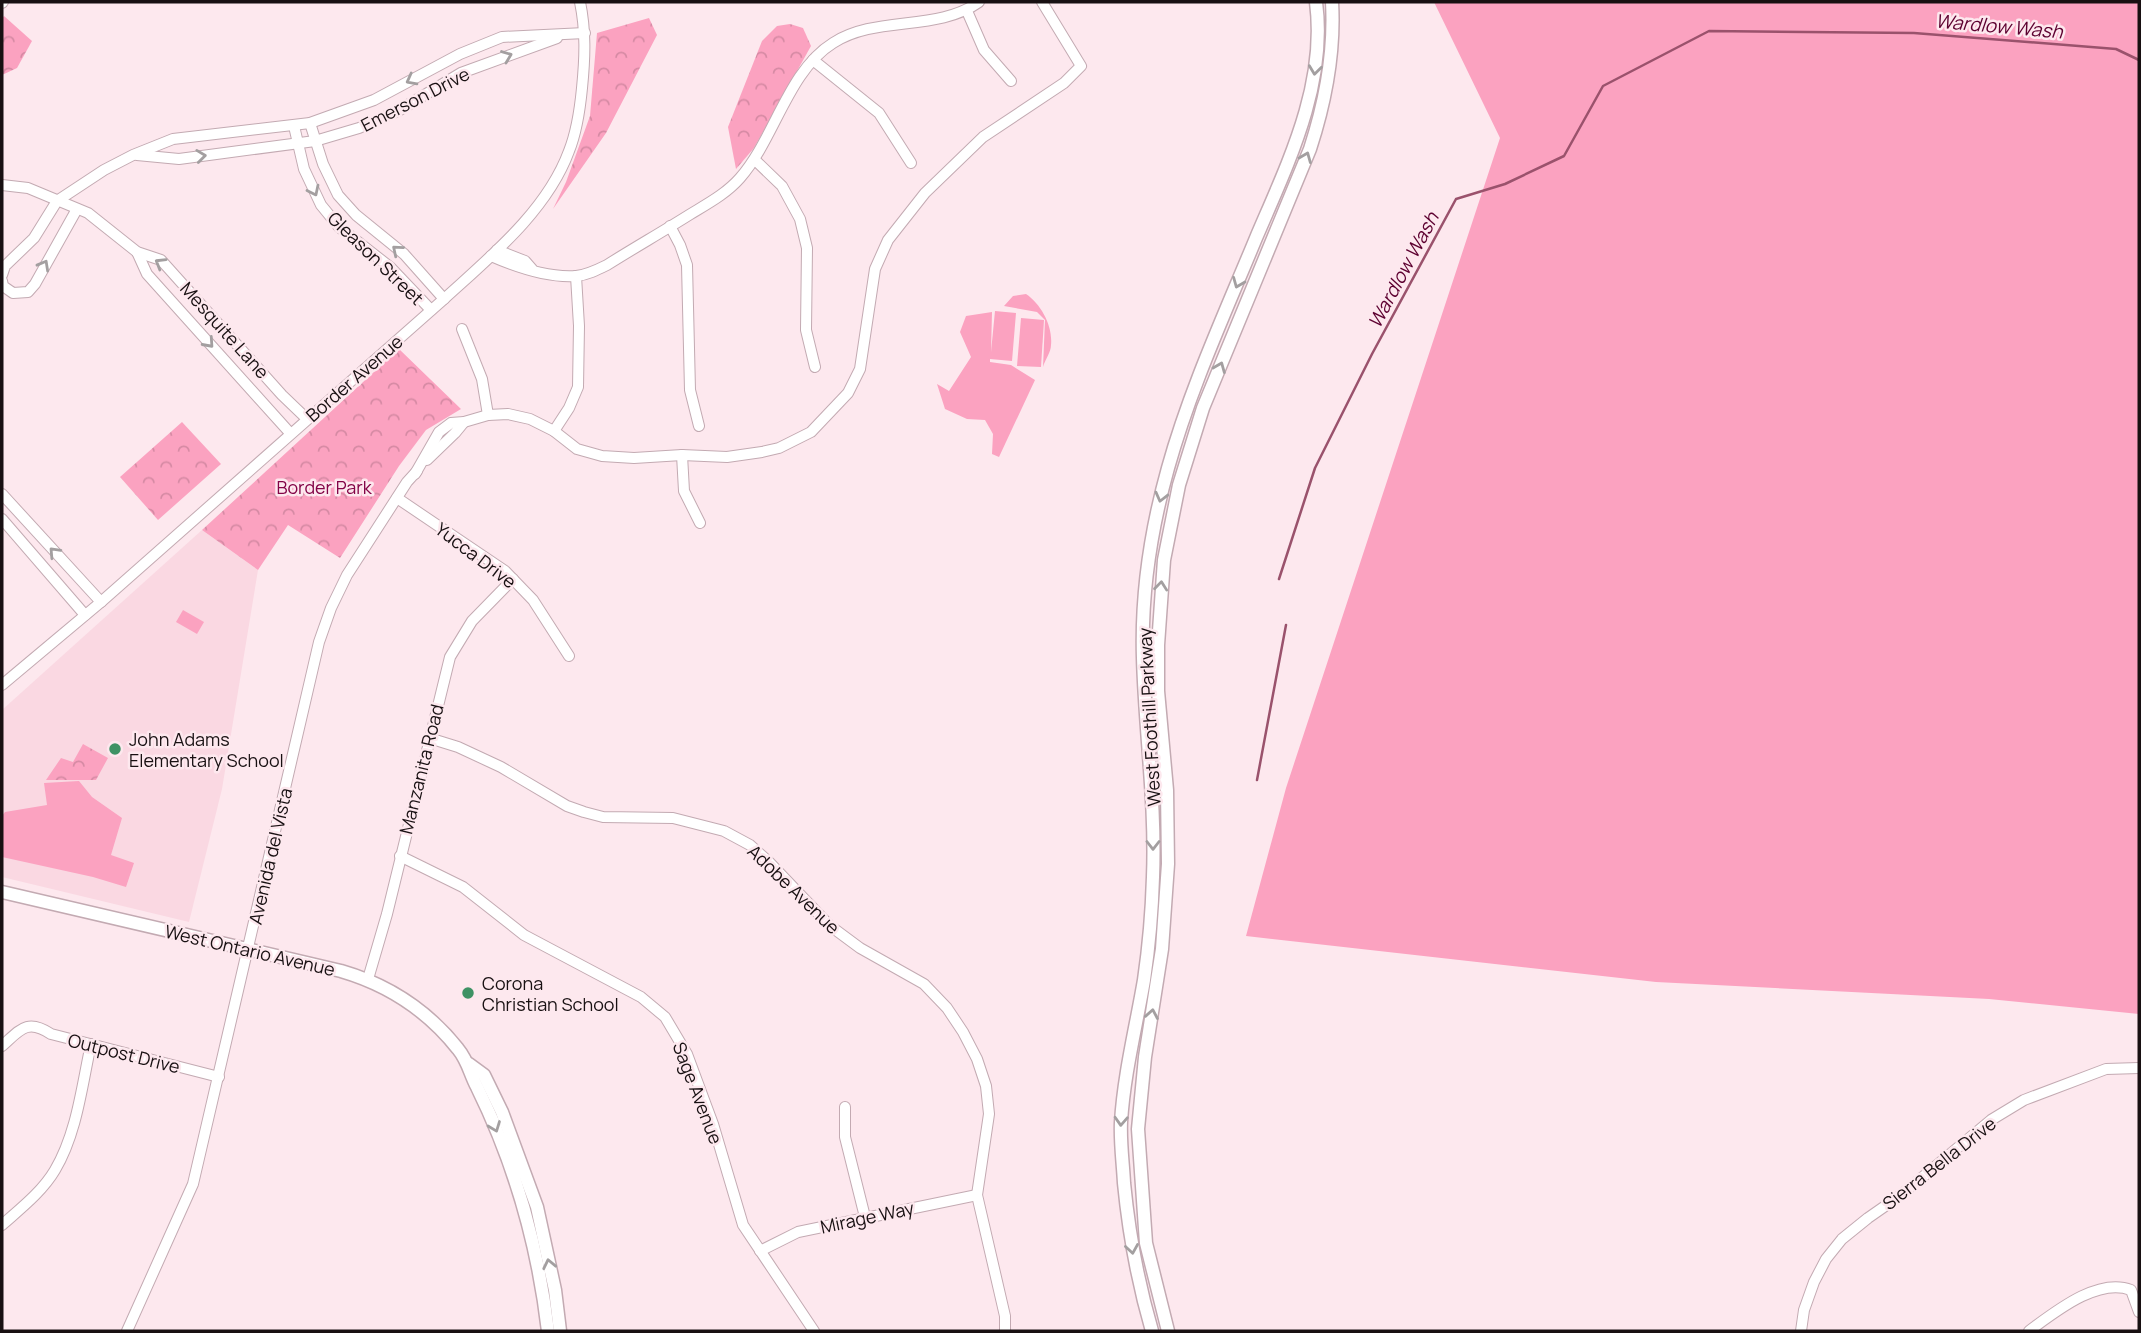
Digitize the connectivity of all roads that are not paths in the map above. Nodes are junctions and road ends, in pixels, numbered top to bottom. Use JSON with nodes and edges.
{"nodes":[{"id":1,"x":580,"y":2,"type":"edge"},
{"id":2,"x":979,"y":2,"type":"edge"},
{"id":3,"x":1042,"y":2,"type":"edge"},
{"id":4,"x":1316,"y":2,"type":"edge"},
{"id":5,"x":1332,"y":2,"type":"edge"},
{"id":6,"x":967,"y":11,"type":"junction"},
{"id":7,"x":585,"y":33,"type":"junction"},
{"id":8,"x":567,"y":35,"type":"junction"},
{"id":9,"x":813,"y":60,"type":"junction"},
{"id":10,"x":1011,"y":81,"type":"dead end"},
{"id":11,"x":310,"y":123,"type":"junction"},
{"id":12,"x":294,"y":126,"type":"junction"},
{"id":13,"x":315,"y":141,"type":"junction"},
{"id":14,"x":298,"y":144,"type":"junction"},
{"id":15,"x":133,"y":155,"type":"junction"},
{"id":16,"x":755,"y":160,"type":"junction"},
{"id":17,"x":911,"y":163,"type":"dead end"},
{"id":18,"x":2,"y":185,"type":"edge"},
{"id":19,"x":57,"y":201,"type":"junction"},
{"id":20,"x":77,"y":209,"type":"junction"},
{"id":21,"x":670,"y":226,"type":"junction"},
{"id":22,"x":137,"y":252,"type":"junction"},
{"id":23,"x":494,"y":253,"type":"junction"},
{"id":24,"x":2,"y":275,"type":"edge"},
{"id":25,"x":576,"y":276,"type":"junction"},
{"id":26,"x":2,"y":281,"type":"edge"},
{"id":27,"x":444,"y":299,"type":"junction"},
{"id":28,"x":431,"y":310,"type":"junction"},
{"id":29,"x":462,"y":329,"type":"dead end"},
{"id":30,"x":815,"y":367,"type":"dead end"},
{"id":31,"x":488,"y":415,"type":"junction"},
{"id":32,"x":307,"y":419,"type":"junction"},
{"id":33,"x":699,"y":426,"type":"dead end"},
{"id":34,"x":554,"y":430,"type":"junction"},
{"id":35,"x":290,"y":433,"type":"junction"},
{"id":36,"x":682,"y":455,"type":"junction"},
{"id":37,"x":2,"y":494,"type":"edge"},
{"id":38,"x":397,"y":498,"type":"junction"},
{"id":39,"x":2,"y":519,"type":"edge"},
{"id":40,"x":699,"y":523,"type":"dead end"},
{"id":41,"x":513,"y":579,"type":"junction"},
{"id":42,"x":101,"y":602,"type":"junction"},
{"id":43,"x":85,"y":615,"type":"junction"},
{"id":44,"x":569,"y":656,"type":"dead end"},
{"id":45,"x":2,"y":684,"type":"edge"},
{"id":46,"x":429,"y":738,"type":"junction"},
{"id":47,"x":400,"y":856,"type":"junction"},
{"id":48,"x":2,"y":892,"type":"edge"},
{"id":49,"x":249,"y":949,"type":"junction"},
{"id":50,"x":368,"y":979,"type":"junction"},
{"id":51,"x":91,"y":1044,"type":"junction"},
{"id":52,"x":2,"y":1046,"type":"edge"},
{"id":53,"x":469,"y":1064,"type":"junction"},
{"id":54,"x":2139,"y":1068,"type":"edge"},
{"id":55,"x":219,"y":1077,"type":"junction"},
{"id":56,"x":845,"y":1107,"type":"dead end"},
{"id":57,"x":977,"y":1195,"type":"junction"},
{"id":58,"x":865,"y":1217,"type":"junction"},
{"id":59,"x":2,"y":1225,"type":"edge"},
{"id":60,"x":760,"y":1251,"type":"junction"},
{"id":61,"x":2139,"y":1312,"type":"edge"},
{"id":62,"x":127,"y":1331,"type":"edge"},
{"id":63,"x":548,"y":1331,"type":"edge"},
{"id":64,"x":560,"y":1331,"type":"edge"},
{"id":65,"x":814,"y":1331,"type":"edge"},
{"id":66,"x":1004,"y":1331,"type":"edge"},
{"id":67,"x":1152,"y":1331,"type":"edge"},
{"id":68,"x":1168,"y":1331,"type":"edge"},
{"id":69,"x":1801,"y":1331,"type":"edge"},
{"id":70,"x":2029,"y":1331,"type":"edge"}],
"edges":[{"from":1,"to":7,"type":"street","name":"Border Avenue"},
{"from":2,"to":6,"type":"street"},
{"from":3,"to":36,"type":"street","name":"Avenida del Vista"},
{"from":4,"to":67,"type":"main road","name":"West Foothill Parkway","one_way":true},
{"from":68,"to":5,"type":"main road","name":"West Foothill Parkway","one_way":true},
{"from":6,"to":9,"type":"street"},
{"from":6,"to":10,"type":"street"},
{"from":7,"to":8,"type":"street","name":"Emerson Drive"},
{"from":7,"to":23,"type":"street","name":"Border Avenue"},
{"from":8,"to":11,"type":"street","name":"Emerson Drive","one_way":true},
{"from":13,"to":8,"type":"street","name":"Emerson Drive","one_way":true},
{"from":9,"to":16,"type":"street"},
{"from":9,"to":17,"type":"street"},
{"from":11,"to":12,"type":"street","name":"Emerson Drive"},
{"from":11,"to":13,"type":"street","name":"Gleason Street"},
{"from":12,"to":14,"type":"street","name":"Gleason Street"},
{"from":12,"to":15,"type":"street","name":"Emerson Drive"},
{"from":13,"to":14,"type":"street","name":"Emerson Drive"},
{"from":27,"to":13,"type":"street","name":"Gleason Street","one_way":true},
{"from":15,"to":14,"type":"street","name":"Emerson Drive","one_way":true},
{"from":14,"to":28,"type":"street","name":"Gleason Street","one_way":true},
{"from":15,"to":19,"type":"street","name":"Emerson Drive"},
{"from":16,"to":21,"type":"street"},
{"from":16,"to":30,"type":"street"},
{"from":18,"to":19,"type":"street","name":"Mesquite Lane"},
{"from":19,"to":20,"type":"street","name":"Mesquite Lane"},
{"from":19,"to":24,"type":"street","name":"Emerson Drive"},
{"from":20,"to":22,"type":"street","name":"Mesquite Lane"},
{"from":26,"to":20,"type":"street","one_way":true},
{"from":21,"to":25,"type":"street"},
{"from":21,"to":33,"type":"street"},
{"from":32,"to":22,"type":"street","name":"Mesquite Lane","one_way":true},
{"from":22,"to":35,"type":"street","name":"Mesquite Lane","one_way":true},
{"from":23,"to":25,"type":"street"},
{"from":23,"to":27,"type":"street","name":"Border Avenue"},
{"from":25,"to":34,"type":"street"},
{"from":27,"to":28,"type":"street","name":"Border Avenue"},
{"from":28,"to":32,"type":"street","name":"Border Avenue"},
{"from":29,"to":31,"type":"street"},
{"from":31,"to":34,"type":"street","name":"Avenida del Vista"},
{"from":31,"to":38,"type":"street","name":"Avenida del Vista"},
{"from":32,"to":35,"type":"street","name":"Border Avenue"},
{"from":34,"to":36,"type":"street","name":"Avenida del Vista"},
{"from":35,"to":42,"type":"street","name":"Border Avenue"},
{"from":36,"to":40,"type":"street"},
{"from":42,"to":37,"type":"street","one_way":true},
{"from":38,"to":41,"type":"street","name":"Yucca Drive"},
{"from":38,"to":49,"type":"street","name":"Avenida del Vista"},
{"from":39,"to":43,"type":"street"},
{"from":41,"to":44,"type":"street","name":"Yucca Drive"},
{"from":41,"to":46,"type":"street","name":"Manzanita Road"},
{"from":42,"to":43,"type":"street","name":"Border Avenue"},
{"from":43,"to":45,"type":"street","name":"Border Avenue"},
{"from":46,"to":47,"type":"street","name":"Manzanita Road"},
{"from":46,"to":57,"type":"street","name":"Adobe Avenue"},
{"from":47,"to":50,"type":"street","name":"Manzanita Road"},
{"from":47,"to":60,"type":"street","name":"Sage Avenue"},
{"from":48,"to":49,"type":"main road","name":"West Ontario Avenue"},
{"from":49,"to":50,"type":"main road","name":"West Ontario Avenue"},
{"from":49,"to":55,"type":"street","name":"Avenida del Vista"},
{"from":50,"to":53,"type":"main road","name":"West Ontario Avenue"},
{"from":51,"to":52,"type":"street","name":"Outpost Drive"},
{"from":51,"to":55,"type":"street","name":"Outpost Drive"},
{"from":51,"to":59,"type":"street"},
{"from":53,"to":63,"type":"main road","name":"West Ontario Avenue","one_way":true},
{"from":64,"to":53,"type":"main road","name":"West Ontario Avenue","one_way":true},
{"from":54,"to":69,"type":"street","name":"Sierra Bella Drive"},
{"from":55,"to":62,"type":"street","name":"Avenida del Vista"},
{"from":56,"to":58,"type":"street"},
{"from":57,"to":58,"type":"street","name":"Mirage Way"},
{"from":57,"to":66,"type":"street","name":"Adobe Avenue"},
{"from":58,"to":60,"type":"street","name":"Mirage Way"},
{"from":60,"to":65,"type":"street","name":"Sage Avenue"},
{"from":61,"to":70,"type":"street"}]}
